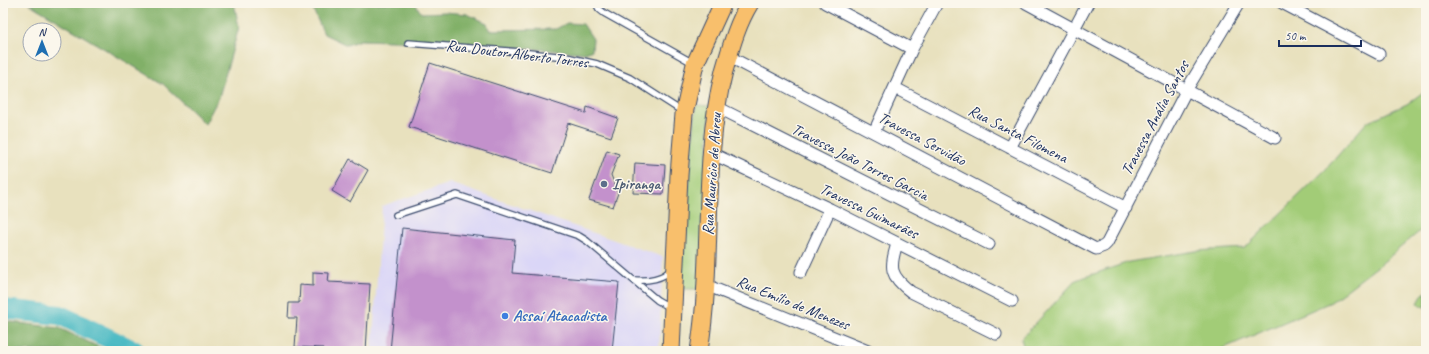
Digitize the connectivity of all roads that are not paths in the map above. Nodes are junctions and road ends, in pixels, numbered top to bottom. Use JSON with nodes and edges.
{"nodes":[{"id":1,"x":596,"y":3,"type":"edge"},
{"id":2,"x":722,"y":3,"type":"edge"},
{"id":3,"x":750,"y":3,"type":"edge"},
{"id":4,"x":825,"y":3,"type":"edge"},
{"id":5,"x":937,"y":3,"type":"edge"},
{"id":6,"x":1026,"y":3,"type":"edge"},
{"id":7,"x":1088,"y":3,"type":"edge"},
{"id":8,"x":1239,"y":3,"type":"edge"},
{"id":9,"x":1282,"y":3,"type":"edge"},
{"id":10,"x":1074,"y":29,"type":"junction"},
{"id":11,"x":408,"y":43,"type":"dead end"},
{"id":12,"x":912,"y":49,"type":"junction"},
{"id":13,"x":1379,"y":54,"type":"dead end"},
{"id":14,"x":728,"y":56,"type":"junction"},
{"id":15,"x":694,"y":64,"type":"junction"},
{"id":16,"x":895,"y":88,"type":"junction"},
{"id":17,"x":1187,"y":89,"type":"junction"},
{"id":18,"x":716,"y":107,"type":"junction"},
{"id":19,"x":684,"y":114,"type":"junction"},
{"id":20,"x":874,"y":132,"type":"junction"},
{"id":21,"x":1275,"y":138,"type":"dead end"},
{"id":22,"x":1010,"y":148,"type":"junction"},
{"id":23,"x":711,"y":153,"type":"junction"},
{"id":24,"x":1126,"y":208,"type":"junction"},
{"id":25,"x":830,"y":209,"type":"junction"},
{"id":26,"x":396,"y":215,"type":"dead end"},
{"id":27,"x":897,"y":244,"type":"junction"},
{"id":28,"x":989,"y":244,"type":"dead end"},
{"id":29,"x":1101,"y":248,"type":"joint"},
{"id":30,"x":676,"y":262,"type":"junction"},
{"id":31,"x":801,"y":272,"type":"dead end"},
{"id":32,"x":635,"y":280,"type":"junction"},
{"id":33,"x":706,"y":285,"type":"junction"},
{"id":34,"x":1012,"y":301,"type":"dead end"},
{"id":35,"x":673,"y":310,"type":"junction"},
{"id":36,"x":996,"y":334,"type":"dead end"},
{"id":37,"x":671,"y":351,"type":"edge"},
{"id":38,"x":699,"y":351,"type":"edge"},
{"id":39,"x":868,"y":351,"type":"edge"}],
"edges":[{"from":1,"to":15,"type":"lane"},
{"from":2,"to":15,"type":"main road"},
{"from":3,"to":14,"type":"main road","name":"Rua Maurício de Abreu"},
{"from":4,"to":12,"type":"street"},
{"from":5,"to":12,"type":"street"},
{"from":6,"to":10,"type":"street"},
{"from":7,"to":10,"type":"street"},
{"from":8,"to":17,"type":"street","name":"Travessa Anália Santos"},
{"from":9,"to":13,"type":"street"},
{"from":10,"to":17,"type":"street"},
{"from":10,"to":22,"type":"street"},
{"from":11,"to":19,"type":"lane","name":"Rua Doutor Alberto Torres"},
{"from":12,"to":16,"type":"street"},
{"from":14,"to":18,"type":"main road","name":"Rua Maurício de Abreu"},
{"from":14,"to":20,"type":"street","name":"Travessa Servidão"},
{"from":15,"to":19,"type":"main road"},
{"from":16,"to":20,"type":"street"},
{"from":16,"to":22,"type":"street","name":"Rua Santa Filomena"},
{"from":17,"to":21,"type":"street"},
{"from":17,"to":24,"type":"street","name":"Travessa Anália Santos"},
{"from":18,"to":23,"type":"main road","name":"Rua Maurício de Abreu"},
{"from":18,"to":28,"type":"street","name":"Travessa João Torres Garcia"},
{"from":19,"to":30,"type":"main road"},
{"from":20,"to":29,"type":"street","name":"Travessa Servidão"},
{"from":22,"to":24,"type":"street","name":"Rua Santa Filomena"},
{"from":23,"to":25,"type":"street","name":"Travessa Guimarães"},
{"from":23,"to":33,"type":"main road","name":"Rua Maurício de Abreu"},
{"from":24,"to":29,"type":"street","name":"Travessa Anália Santos"},
{"from":25,"to":27,"type":"street","name":"Travessa Guimarães"},
{"from":25,"to":31,"type":"street"},
{"from":26,"to":32,"type":"lane"},
{"from":27,"to":34,"type":"street","name":"Travessa Guimarães"},
{"from":27,"to":36,"type":"street"},
{"from":30,"to":32,"type":"lane"},
{"from":30,"to":35,"type":"main road"},
{"from":32,"to":35,"type":"lane"},
{"from":33,"to":38,"type":"main road","name":"Rua Maurício de Abreu"},
{"from":33,"to":39,"type":"street","name":"Rua Emílio de Menezes"},
{"from":35,"to":37,"type":"main road"}]}
